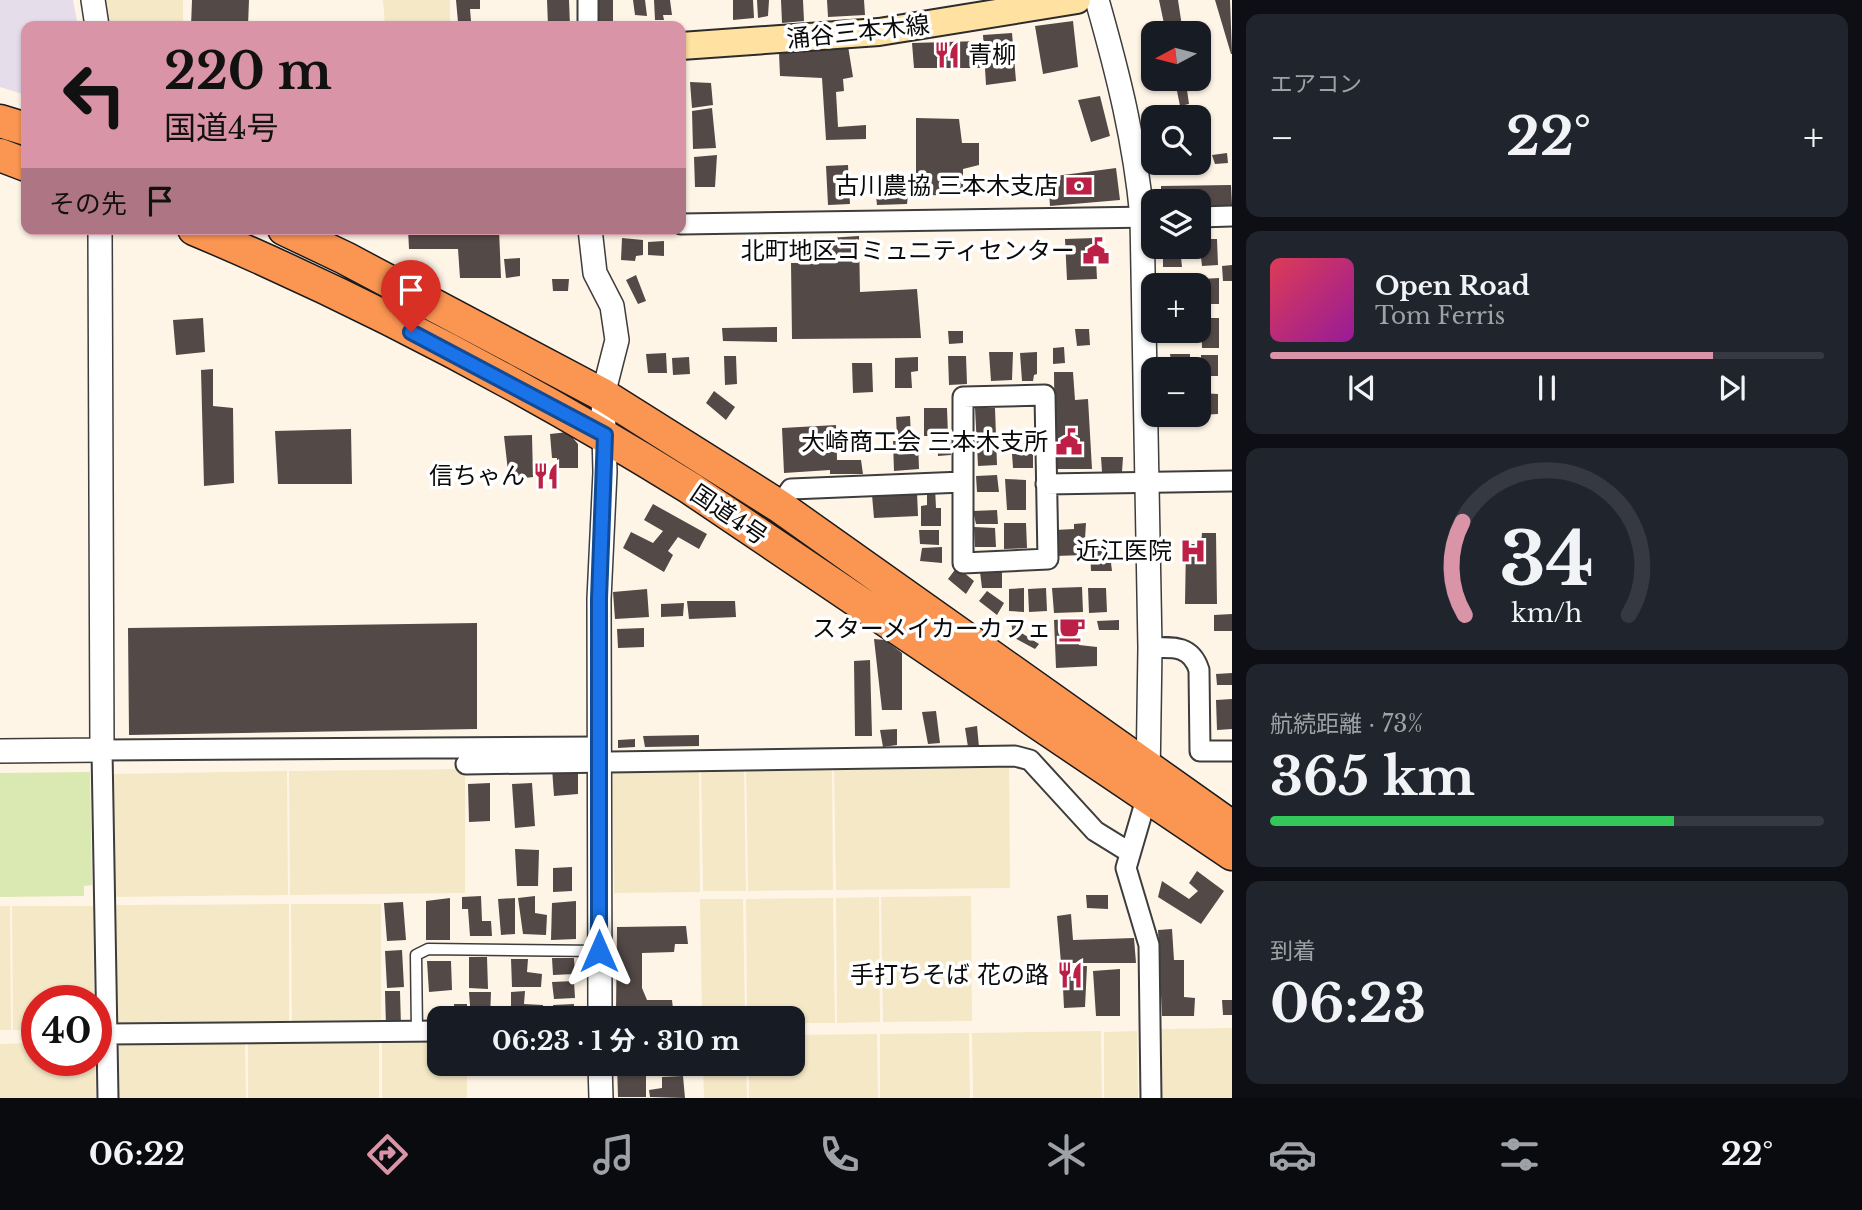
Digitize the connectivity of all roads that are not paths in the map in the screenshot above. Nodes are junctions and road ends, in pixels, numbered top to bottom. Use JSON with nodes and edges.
{"nodes":[{"id":1,"x":93,"y":0,"type":"edge"},
{"id":2,"x":588,"y":0,"type":"edge"},
{"id":3,"x":1077,"y":0,"type":"edge"},
{"id":4,"x":1097,"y":0,"type":"edge"},
{"id":5,"x":96,"y":21,"type":"edge"},
{"id":6,"x":588,"y":21,"type":"edge"},
{"id":7,"x":686,"y":46,"type":"edge"},
{"id":8,"x":0,"y":121,"type":"edge"},
{"id":9,"x":21,"y":127,"type":"edge"},
{"id":10,"x":0,"y":156,"type":"edge"},
{"id":11,"x":21,"y":163,"type":"edge"},
{"id":12,"x":1142,"y":189,"type":"edge"},
{"id":13,"x":1232,"y":216,"type":"edge"},
{"id":14,"x":1141,"y":217,"type":"edge"},
{"id":15,"x":1211,"y":217,"type":"edge"},
{"id":16,"x":686,"y":224,"type":"edge"},
{"id":17,"x":100,"y":235,"type":"edge"},
{"id":18,"x":207,"y":235,"type":"edge"},
{"id":19,"x":297,"y":235,"type":"edge"},
{"id":20,"x":591,"y":235,"type":"edge"},
{"id":21,"x":1147,"y":259,"type":"edge"},
{"id":22,"x":603,"y":395,"type":"junction"},
{"id":23,"x":605,"y":435,"type":"junction"},
{"id":24,"x":1232,"y":481,"type":"edge"},
{"id":25,"x":963,"y":482,"type":"junction"},
{"id":26,"x":1148,"y":483,"type":"junction"},
{"id":27,"x":1046,"y":484,"type":"junction"},
{"id":28,"x":779,"y":506,"type":"junction"},
{"id":29,"x":1150,"y":648,"type":"junction"},
{"id":30,"x":102,"y":750,"type":"junction"},
{"id":31,"x":0,"y":751,"type":"edge"},
{"id":32,"x":1232,"y":751,"type":"edge"},
{"id":33,"x":599,"y":754,"type":"junction"},
{"id":34,"x":466,"y":764,"type":"dead end"},
{"id":35,"x":1147,"y":781,"type":"junction"},
{"id":36,"x":1232,"y":827,"type":"edge"},
{"id":37,"x":1129,"y":852,"type":"junction"},
{"id":38,"x":1232,"y":855,"type":"edge"},
{"id":39,"x":599,"y":951,"type":"junction"},
{"id":40,"x":106,"y":985,"type":"edge"},
{"id":41,"x":600,"y":1006,"type":"edge"},
{"id":42,"x":416,"y":1032,"type":"junction"},
{"id":43,"x":427,"y":1032,"type":"edge"},
{"id":44,"x":112,"y":1034,"type":"edge"},
{"id":45,"x":108,"y":1076,"type":"edge"},
{"id":46,"x":600,"y":1076,"type":"edge"},
{"id":47,"x":108,"y":1098,"type":"edge"},
{"id":48,"x":601,"y":1098,"type":"edge"},
{"id":49,"x":1151,"y":1098,"type":"edge"}],
"edges":[{"from":1,"to":5,"type":"street"},
{"from":2,"to":6,"type":"street"},
{"from":3,"to":7,"type":"main road","name":"涌谷三本木線"},
{"from":4,"to":12,"type":"street"},
{"from":8,"to":9,"type":"highway"},
{"from":10,"to":11,"type":"highway"},
{"from":13,"to":15,"type":"street"},
{"from":14,"to":16,"type":"street"},
{"from":17,"to":30,"type":"street"},
{"from":18,"to":23,"type":"highway","name":"国道4号"},
{"from":19,"to":22,"type":"highway","name":"国道4号"},
{"from":20,"to":22,"type":"street"},
{"from":21,"to":26,"type":"street"},
{"from":22,"to":23,"type":"street"},
{"from":22,"to":28,"type":"highway","name":"国道4号"},
{"from":23,"to":33,"type":"street"},
{"from":23,"to":35,"type":"highway","name":"国道4号"},
{"from":24,"to":26,"type":"street"},
{"from":25,"to":27,"type":"street"},
{"from":25,"to":27,"type":"street"},
{"from":25,"to":28,"type":"street"},
{"from":26,"to":27,"type":"street"},
{"from":26,"to":29,"type":"street"},
{"from":28,"to":35,"type":"highway","name":"国道4号"},
{"from":29,"to":32,"type":"street"},
{"from":29,"to":35,"type":"street"},
{"from":30,"to":31,"type":"street"},
{"from":30,"to":33,"type":"street"},
{"from":30,"to":40,"type":"street"},
{"from":33,"to":34,"type":"street"},
{"from":33,"to":37,"type":"street"},
{"from":33,"to":39,"type":"street"},
{"from":35,"to":36,"type":"highway","name":"国道4号"},
{"from":35,"to":37,"type":"street"},
{"from":35,"to":38,"type":"highway","name":"国道4号"},
{"from":37,"to":49,"type":"street"},
{"from":39,"to":41,"type":"street"},
{"from":39,"to":42,"type":"lane"},
{"from":42,"to":43,"type":"street"},
{"from":42,"to":44,"type":"street"},
{"from":45,"to":47,"type":"street"},
{"from":46,"to":48,"type":"street"}]}
